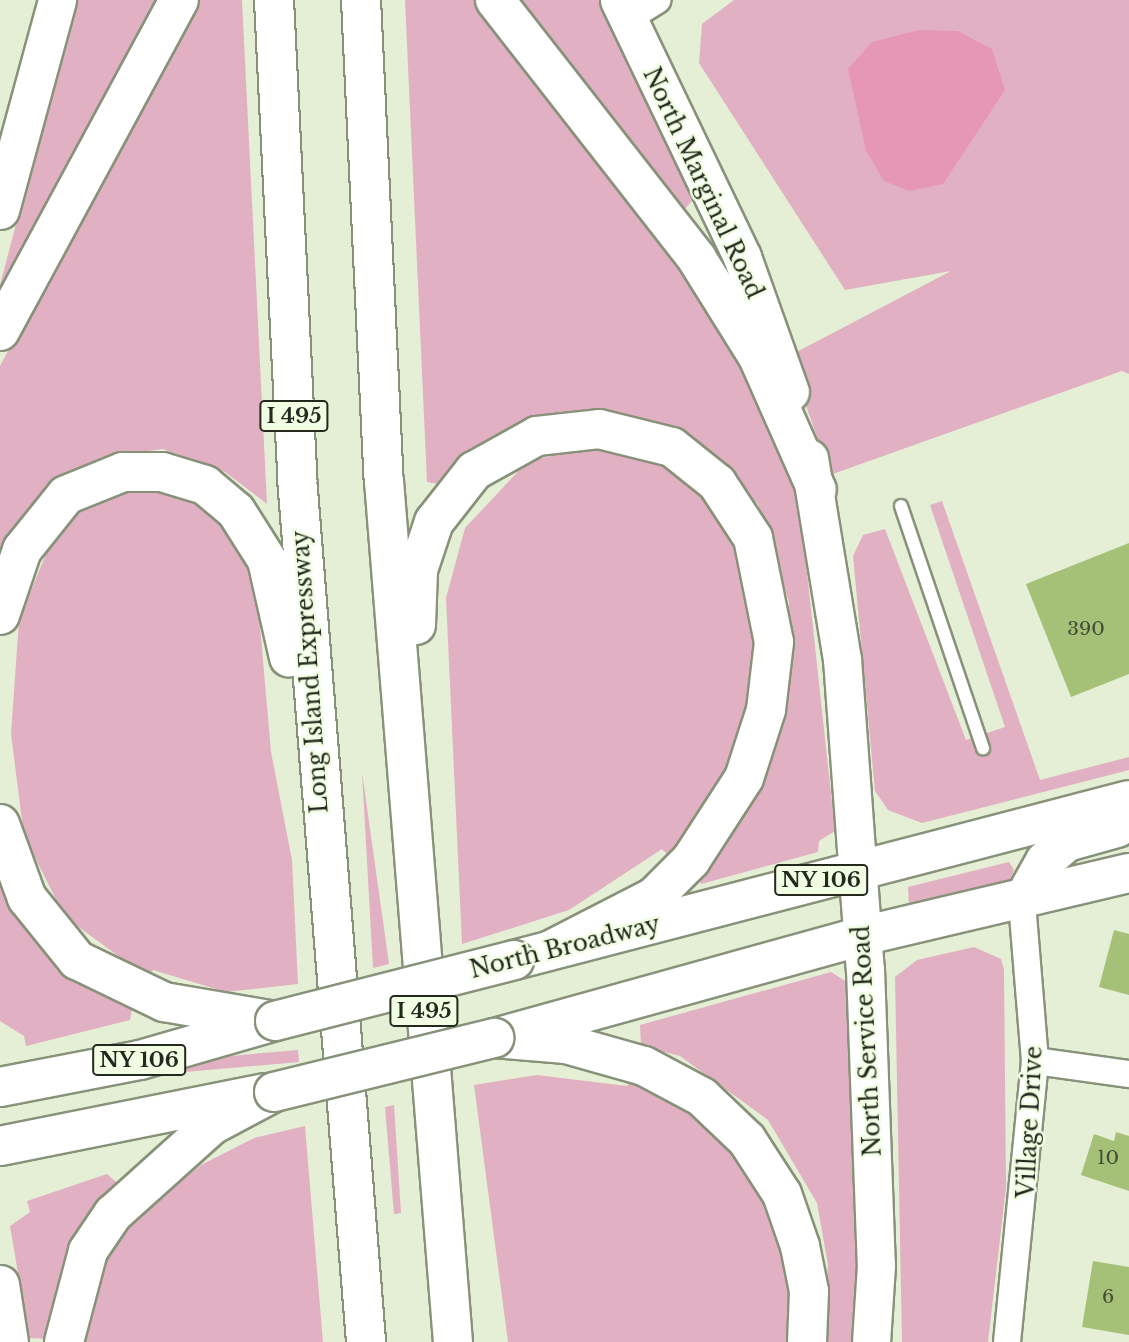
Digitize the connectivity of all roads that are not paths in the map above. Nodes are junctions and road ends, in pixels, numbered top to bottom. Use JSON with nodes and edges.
{"nodes":[{"id":1,"x":57,"y":0,"type":"edge"},
{"id":2,"x":178,"y":0,"type":"edge"},
{"id":3,"x":274,"y":0,"type":"edge"},
{"id":4,"x":361,"y":0,"type":"edge"},
{"id":5,"x":495,"y":0,"type":"edge"},
{"id":6,"x":658,"y":0,"type":"edge"},
{"id":7,"x":623,"y":9,"type":"edge"},
{"id":8,"x":0,"y":210,"type":"edge"},
{"id":9,"x":0,"y":331,"type":"edge"},
{"id":10,"x":817,"y":490,"type":"junction"},
{"id":11,"x":901,"y":506,"type":"dead end"},
{"id":12,"x":0,"y":615,"type":"edge"},
{"id":13,"x":983,"y":748,"type":"dead end"},
{"id":14,"x":1129,"y":800,"type":"edge"},
{"id":15,"x":408,"y":823,"type":"junction"},
{"id":16,"x":0,"y":824,"type":"edge"},
{"id":17,"x":1129,"y":825,"type":"edge"},
{"id":18,"x":321,"y":832,"type":"junction"},
{"id":19,"x":857,"y":870,"type":"junction"},
{"id":20,"x":1129,"y":873,"type":"edge"},
{"id":21,"x":1022,"y":902,"type":"junction"},
{"id":22,"x":862,"y":936,"type":"junction"},
{"id":23,"x":551,"y":950,"type":"junction"},
{"id":24,"x":275,"y":1021,"type":"junction"},
{"id":25,"x":494,"y":1038,"type":"junction"},
{"id":26,"x":1035,"y":1061,"type":"junction"},
{"id":27,"x":1129,"y":1074,"type":"edge"},
{"id":28,"x":0,"y":1087,"type":"edge"},
{"id":29,"x":274,"y":1092,"type":"junction"},
{"id":30,"x":0,"y":1146,"type":"edge"},
{"id":31,"x":352,"y":1199,"type":"junction"},
{"id":32,"x":440,"y":1199,"type":"junction"},
{"id":33,"x":0,"y":1284,"type":"edge"},
{"id":34,"x":9,"y":1342,"type":"edge"},
{"id":35,"x":64,"y":1342,"type":"edge"},
{"id":36,"x":345,"y":1342,"type":"edge"},
{"id":37,"x":366,"y":1342,"type":"edge"},
{"id":38,"x":453,"y":1342,"type":"edge"},
{"id":39,"x":475,"y":1342,"type":"edge"},
{"id":40,"x":807,"y":1342,"type":"edge"},
{"id":41,"x":871,"y":1342,"type":"edge"},
{"id":42,"x":1007,"y":1342,"type":"edge"}],
"edges":[{"from":1,"to":8,"type":"main road"},
{"from":2,"to":9,"type":"main road"},
{"from":3,"to":18,"type":"main road","name":"Long Island Expressway","number":"I 495"},
{"from":4,"to":15,"type":"main road","number":"I 495"},
{"from":5,"to":10,"type":"main road"},
{"from":6,"to":7,"type":"street"},
{"from":7,"to":10,"type":"main road","name":"North Marginal Road"},
{"from":10,"to":19,"type":"main road","name":"North Service Road"},
{"from":11,"to":13,"type":"lane"},
{"from":12,"to":18,"type":"main road"},
{"from":14,"to":19,"type":"main road","name":"North Broadway","number":"NY 106"},
{"from":15,"to":23,"type":"main road"},
{"from":15,"to":32,"type":"main road","number":"I 495"},
{"from":16,"to":24,"type":"main road"},
{"from":17,"to":21,"type":"main road"},
{"from":18,"to":31,"type":"main road","name":"Long Island Expressway","number":"I 495"},
{"from":19,"to":22,"type":"main road","name":"North Service Road"},
{"from":19,"to":23,"type":"main road","name":"North Broadway","number":"NY 106"},
{"from":20,"to":21,"type":"main road","number":"NY 106"},
{"from":21,"to":22,"type":"main road","number":"NY 106"},
{"from":21,"to":26,"type":"street","name":"Village Drive"},
{"from":22,"to":25,"type":"main road","number":"NY 106"},
{"from":22,"to":41,"type":"main road","name":"North Service Road"},
{"from":23,"to":24,"type":"main road","name":"North Broadway","number":"NY 106","bridge":true},
{"from":24,"to":28,"type":"main road","name":"North Broadway","number":"NY 106"},
{"from":25,"to":29,"type":"main road","number":"NY 106","bridge":true},
{"from":25,"to":40,"type":"main road"},
{"from":26,"to":27,"type":"street"},
{"from":26,"to":42,"type":"street","name":"Village Drive"},
{"from":29,"to":30,"type":"main road","number":"NY 106"},
{"from":29,"to":35,"type":"main road"},
{"from":31,"to":36,"type":"main road"},
{"from":31,"to":37,"type":"main road","name":"Long Island Expressway","number":"I 495"},
{"from":32,"to":38,"type":"main road","number":"I 495"},
{"from":32,"to":39,"type":"main road"},
{"from":33,"to":34,"type":"main road"}]}
